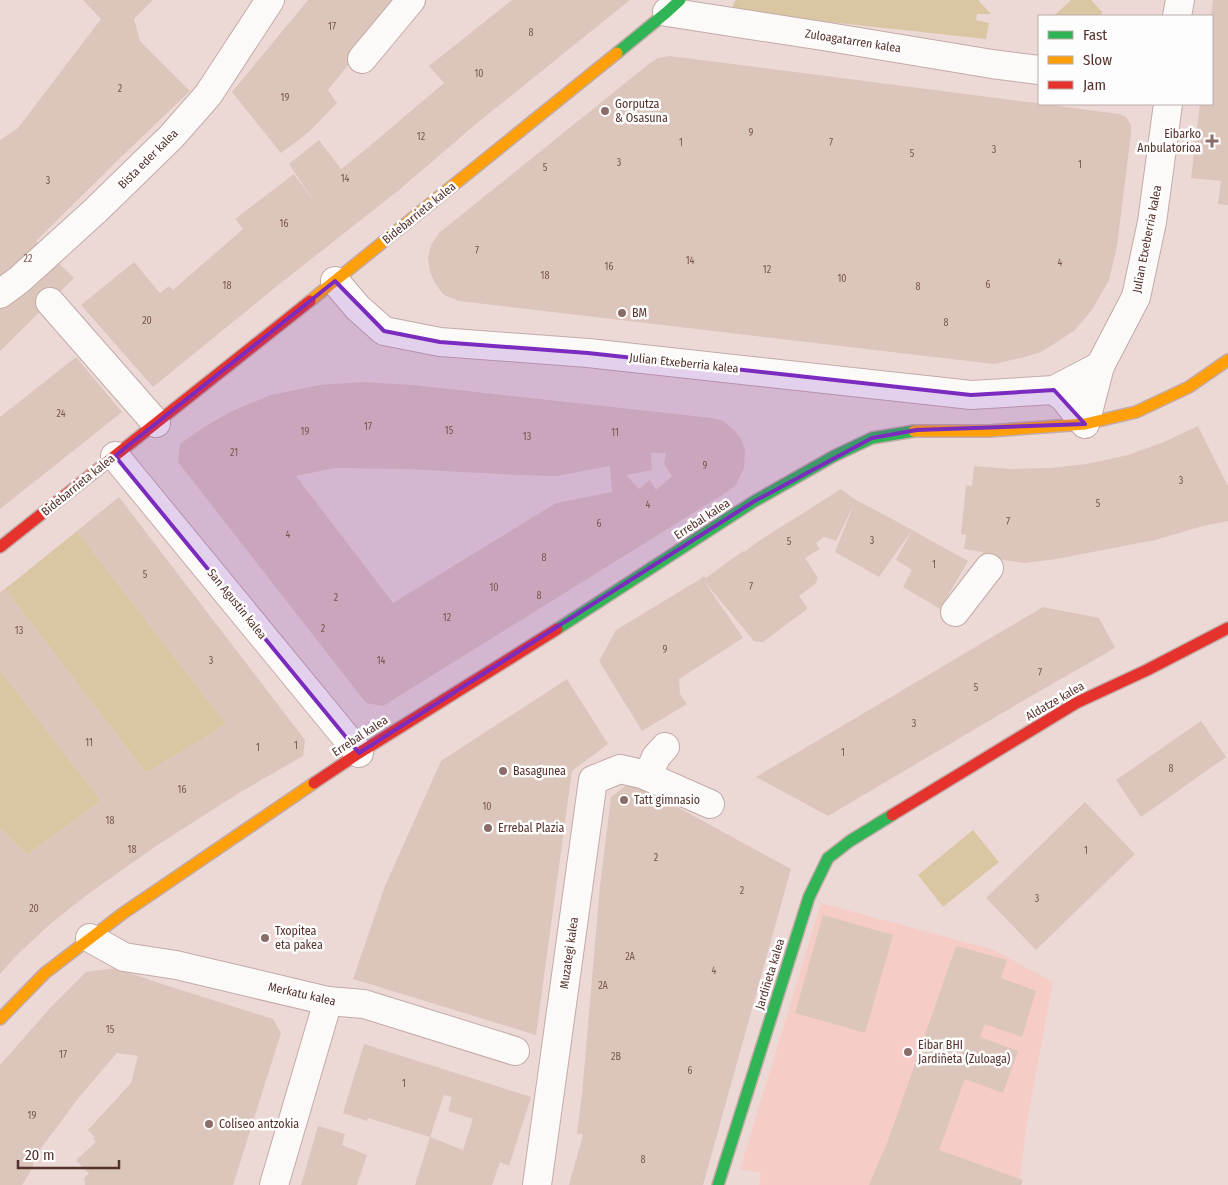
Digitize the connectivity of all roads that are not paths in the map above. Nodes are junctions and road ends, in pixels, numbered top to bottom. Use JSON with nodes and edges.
{"nodes":[{"id":1,"x":270,"y":0,"type":"edge"},
{"id":2,"x":411,"y":0,"type":"edge"},
{"id":3,"x":1180,"y":0,"type":"edge"},
{"id":4,"x":674,"y":6,"type":"edge"},
{"id":5,"x":1177,"y":15,"type":"edge"},
{"id":6,"x":362,"y":60,"type":"dead end"},
{"id":7,"x":1038,"y":70,"type":"edge"},
{"id":8,"x":1168,"y":105,"type":"edge"},
{"id":9,"x":335,"y":281,"type":"junction"},
{"id":10,"x":0,"y":294,"type":"edge"},
{"id":11,"x":50,"y":302,"type":"dead end"},
{"id":12,"x":1228,"y":360,"type":"edge"},
{"id":13,"x":1100,"y":366,"type":"junction"},
{"id":14,"x":1054,"y":390,"type":"junction"},
{"id":15,"x":156,"y":423,"type":"junction"},
{"id":16,"x":1085,"y":424,"type":"junction"},
{"id":17,"x":115,"y":456,"type":"junction"},
{"id":18,"x":0,"y":547,"type":"edge"},
{"id":19,"x":989,"y":568,"type":"dead end"},
{"id":20,"x":955,"y":612,"type":"dead end"},
{"id":21,"x":1228,"y":628,"type":"edge"},
{"id":22,"x":665,"y":747,"type":"dead end"},
{"id":23,"x":359,"y":753,"type":"junction"},
{"id":24,"x":648,"y":776,"type":"junction"},
{"id":25,"x":710,"y":804,"type":"dead end"},
{"id":26,"x":902,"y":808,"type":"joint"},
{"id":27,"x":90,"y":938,"type":"junction"},
{"id":28,"x":328,"y":1001,"type":"junction"},
{"id":29,"x":0,"y":1019,"type":"edge"},
{"id":30,"x":515,"y":1051,"type":"dead end"},
{"id":31,"x":274,"y":1185,"type":"edge"},
{"id":32,"x":537,"y":1185,"type":"edge"},
{"id":33,"x":718,"y":1185,"type":"edge"}],
"edges":[{"from":1,"to":10,"type":"street","name":"Bista eder kalea"},
{"from":2,"to":6,"type":"street"},
{"from":3,"to":5,"type":"street"},
{"from":4,"to":7,"type":"street","name":"Zuloagatarren kalea"},
{"from":4,"to":9,"type":"street","name":"Bidebarrieta kalea"},
{"from":8,"to":13,"type":"street","name":"Julian Etxeberria kalea"},
{"from":9,"to":14,"type":"street","name":"Julian Etxeberria kalea"},
{"from":9,"to":15,"type":"street","name":"Bidebarrieta kalea"},
{"from":11,"to":15,"type":"street"},
{"from":12,"to":16,"type":"street"},
{"from":13,"to":14,"type":"street","name":"Julian Etxeberria kalea"},
{"from":13,"to":16,"type":"street","name":"Julian Etxeberria kalea"},
{"from":14,"to":16,"type":"street"},
{"from":15,"to":17,"type":"street","name":"Bidebarrieta kalea"},
{"from":16,"to":23,"type":"street","name":"Errebal kalea"},
{"from":17,"to":18,"type":"street","name":"Bidebarrieta kalea"},
{"from":17,"to":23,"type":"street","name":"San Agustin kalea"},
{"from":19,"to":20,"type":"street"},
{"from":21,"to":26,"type":"street","name":"Aldatze kalea"},
{"from":22,"to":24,"type":"street"},
{"from":23,"to":27,"type":"street","name":"Errebal kalea"},
{"from":24,"to":25,"type":"street","name":"Muzategi kalea"},
{"from":24,"to":32,"type":"street","name":"Muzategi kalea"},
{"from":26,"to":33,"type":"street","name":"Jardiñeta kalea"},
{"from":27,"to":28,"type":"street","name":"Merkatu kalea"},
{"from":27,"to":29,"type":"street","name":"Errebal kalea"},
{"from":28,"to":30,"type":"street","name":"Merkatu kalea"},
{"from":28,"to":31,"type":"street"}]}
